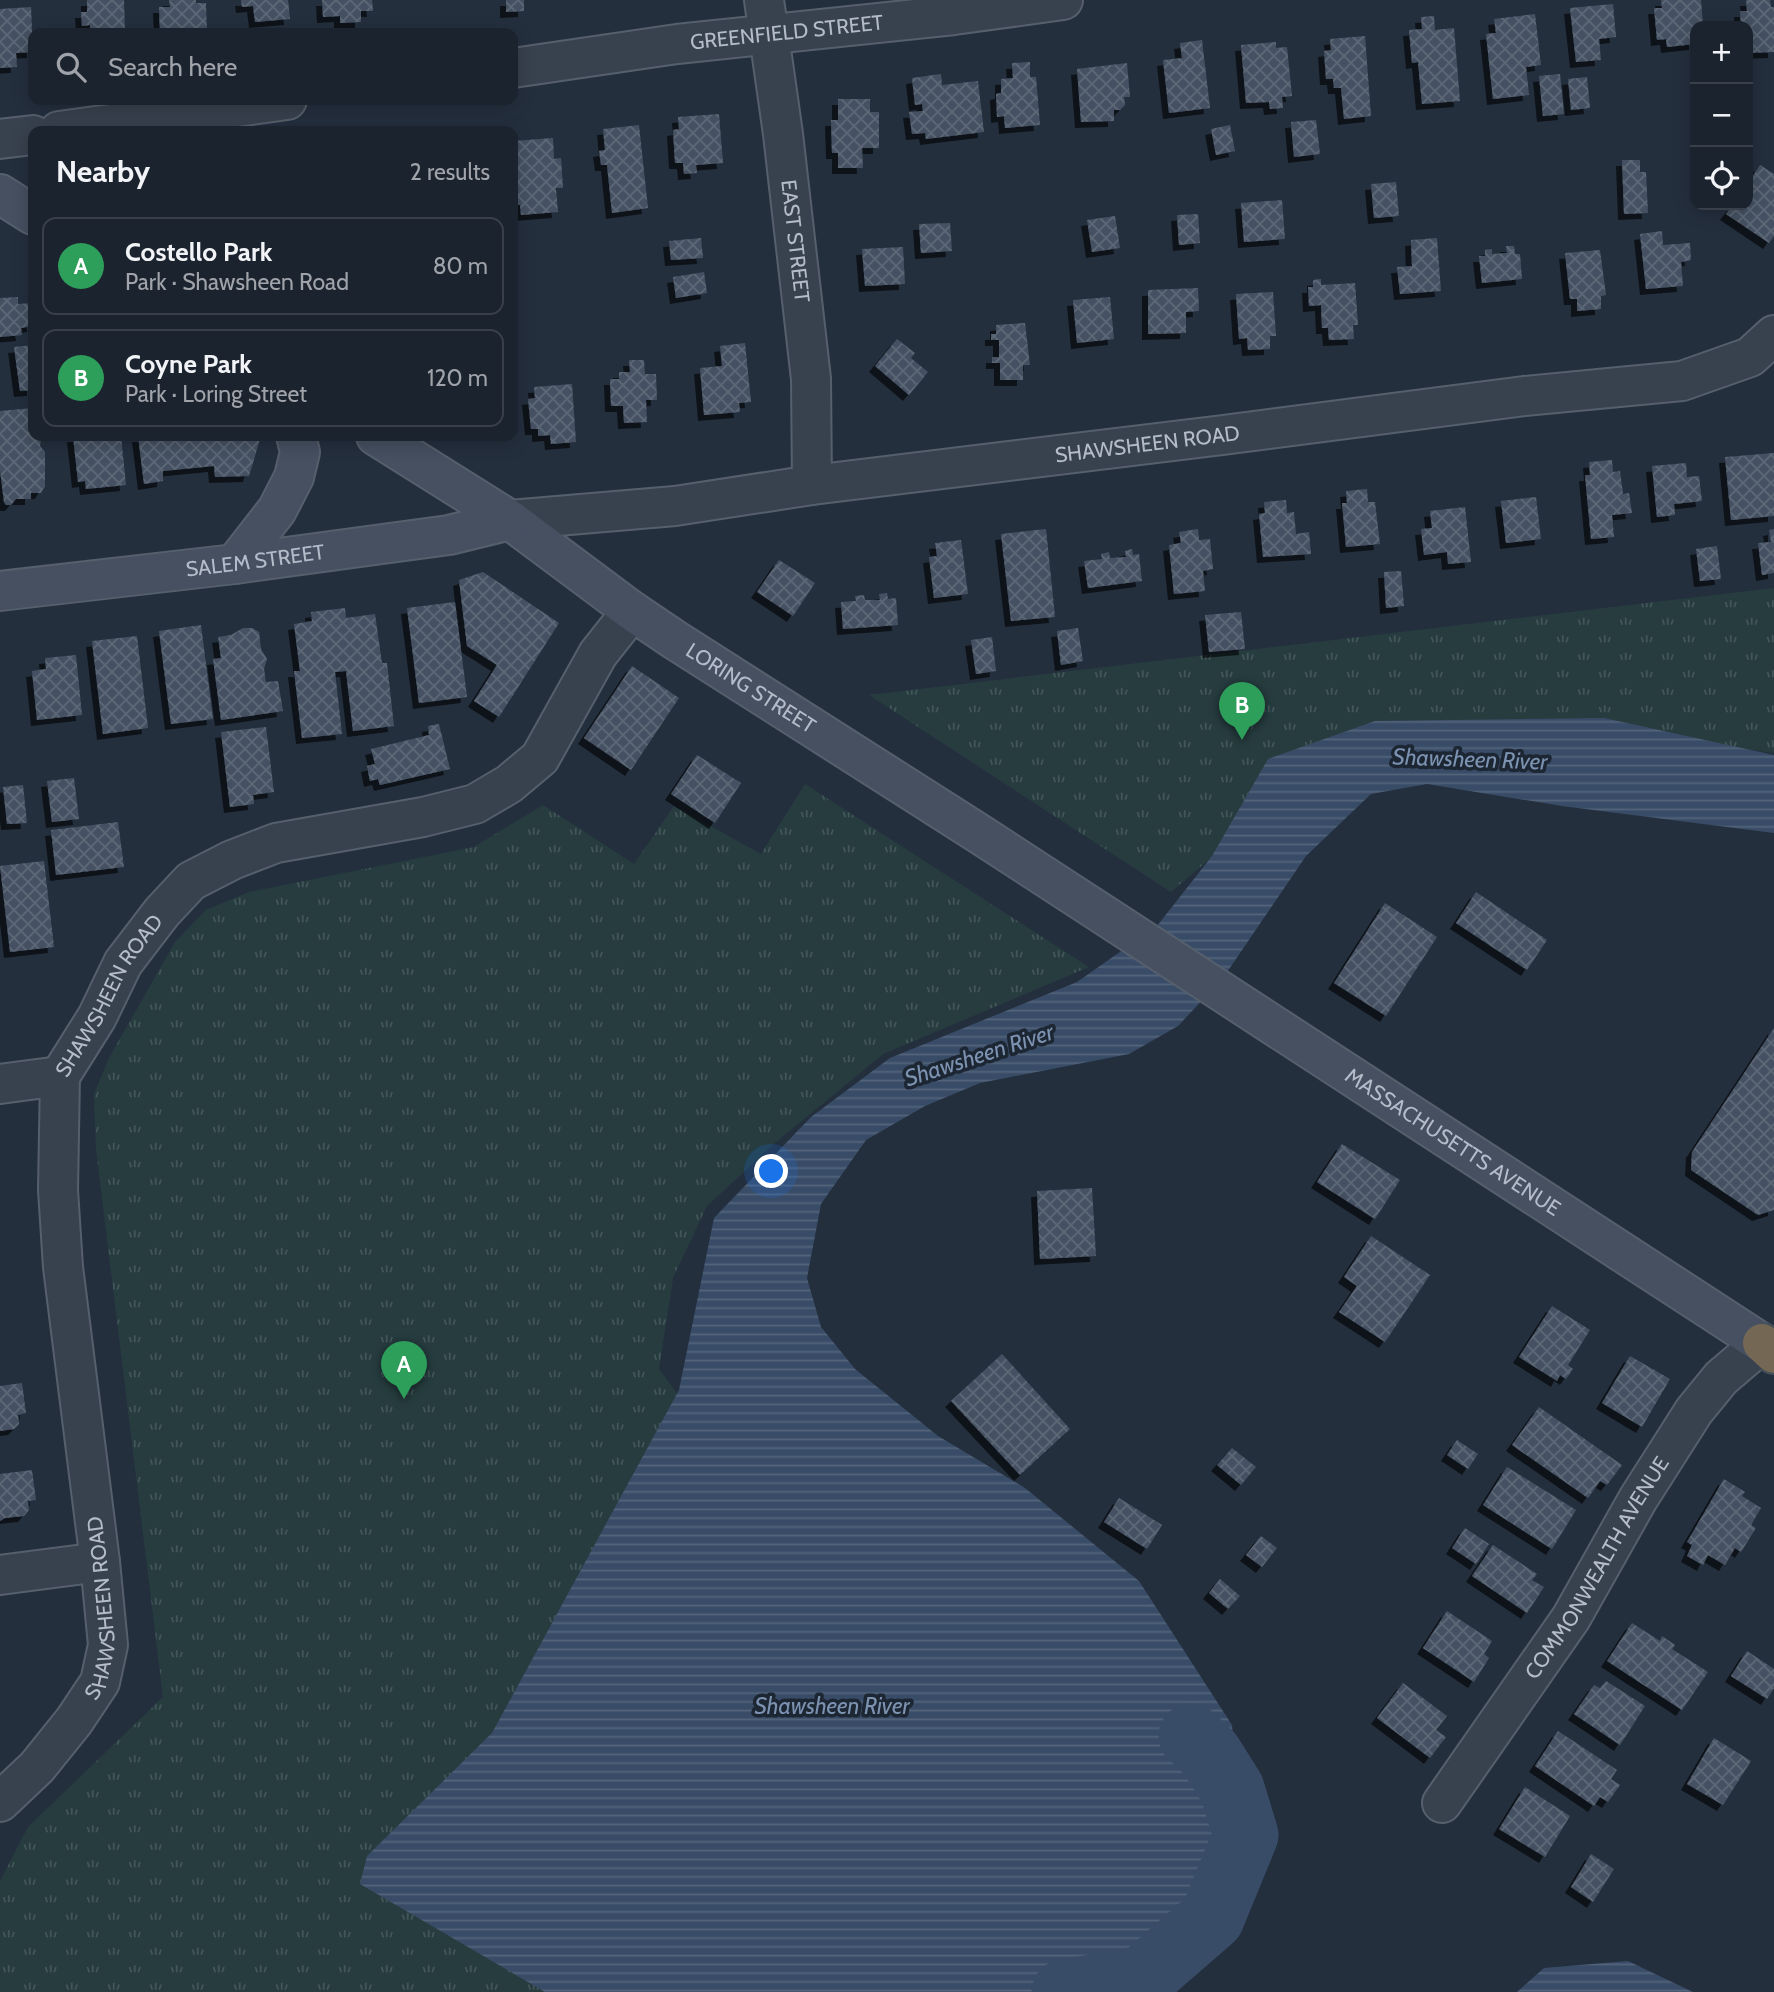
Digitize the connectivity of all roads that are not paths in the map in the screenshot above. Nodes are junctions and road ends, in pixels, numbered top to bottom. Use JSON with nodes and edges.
{"nodes":[{"id":1,"x":1063,"y":0,"type":"edge"},
{"id":2,"x":767,"y":18,"type":"edge"},
{"id":3,"x":518,"y":67,"type":"edge"},
{"id":4,"x":250,"y":105,"type":"edge"},
{"id":5,"x":96,"y":126,"type":"edge"},
{"id":6,"x":28,"y":136,"type":"edge"},
{"id":7,"x":0,"y":139,"type":"edge"},
{"id":8,"x":0,"y":194,"type":"edge"},
{"id":9,"x":28,"y":212,"type":"edge"},
{"id":10,"x":1774,"y":335,"type":"edge"},
{"id":11,"x":297,"y":441,"type":"edge"},
{"id":12,"x":384,"y":441,"type":"edge"},
{"id":13,"x":812,"y":485,"type":"junction"},
{"id":14,"x":510,"y":520,"type":"junction"},
{"id":15,"x":235,"y":564,"type":"junction"},
{"id":16,"x":0,"y":591,"type":"edge"},
{"id":17,"x":632,"y":611,"type":"junction"},
{"id":18,"x":1132,"y":933,"type":"joint"},
{"id":19,"x":60,"y":1076,"type":"junction"},
{"id":20,"x":0,"y":1084,"type":"edge"},
{"id":21,"x":1771,"y":1348,"type":"edge"},
{"id":22,"x":100,"y":1562,"type":"junction"},
{"id":23,"x":0,"y":1575,"type":"edge"},
{"id":24,"x":0,"y":1802,"type":"edge"},
{"id":25,"x":1442,"y":1803,"type":"dead end"}],
"edges":[{"from":1,"to":2,"type":"street","name":"GREENFIELD STREET"},
{"from":2,"to":3,"type":"street","name":"GREENFIELD STREET"},
{"from":2,"to":13,"type":"street","name":"EAST STREET"},
{"from":4,"to":5,"type":"street"},
{"from":6,"to":7,"type":"street"},
{"from":8,"to":9,"type":"main road"},
{"from":10,"to":13,"type":"street","name":"SHAWSHEEN ROAD"},
{"from":11,"to":15,"type":"main road"},
{"from":12,"to":14,"type":"main road","name":"LORING STREET"},
{"from":13,"to":14,"type":"street","name":"SHAWSHEEN ROAD"},
{"from":14,"to":15,"type":"main road","name":"SALEM STREET"},
{"from":14,"to":17,"type":"main road","name":"LORING STREET"},
{"from":15,"to":16,"type":"main road","name":"SALEM STREET"},
{"from":17,"to":18,"type":"main road","name":"LORING STREET"},
{"from":17,"to":19,"type":"street","name":"SHAWSHEEN ROAD"},
{"from":18,"to":21,"type":"main road","name":"MASSACHUSETTS AVENUE"},
{"from":19,"to":20,"type":"street"},
{"from":19,"to":22,"type":"street","name":"SHAWSHEEN ROAD"},
{"from":21,"to":25,"type":"street","name":"COMMONWEALTH AVENUE"},
{"from":22,"to":23,"type":"street"},
{"from":22,"to":24,"type":"street","name":"SHAWSHEEN ROAD"}]}
